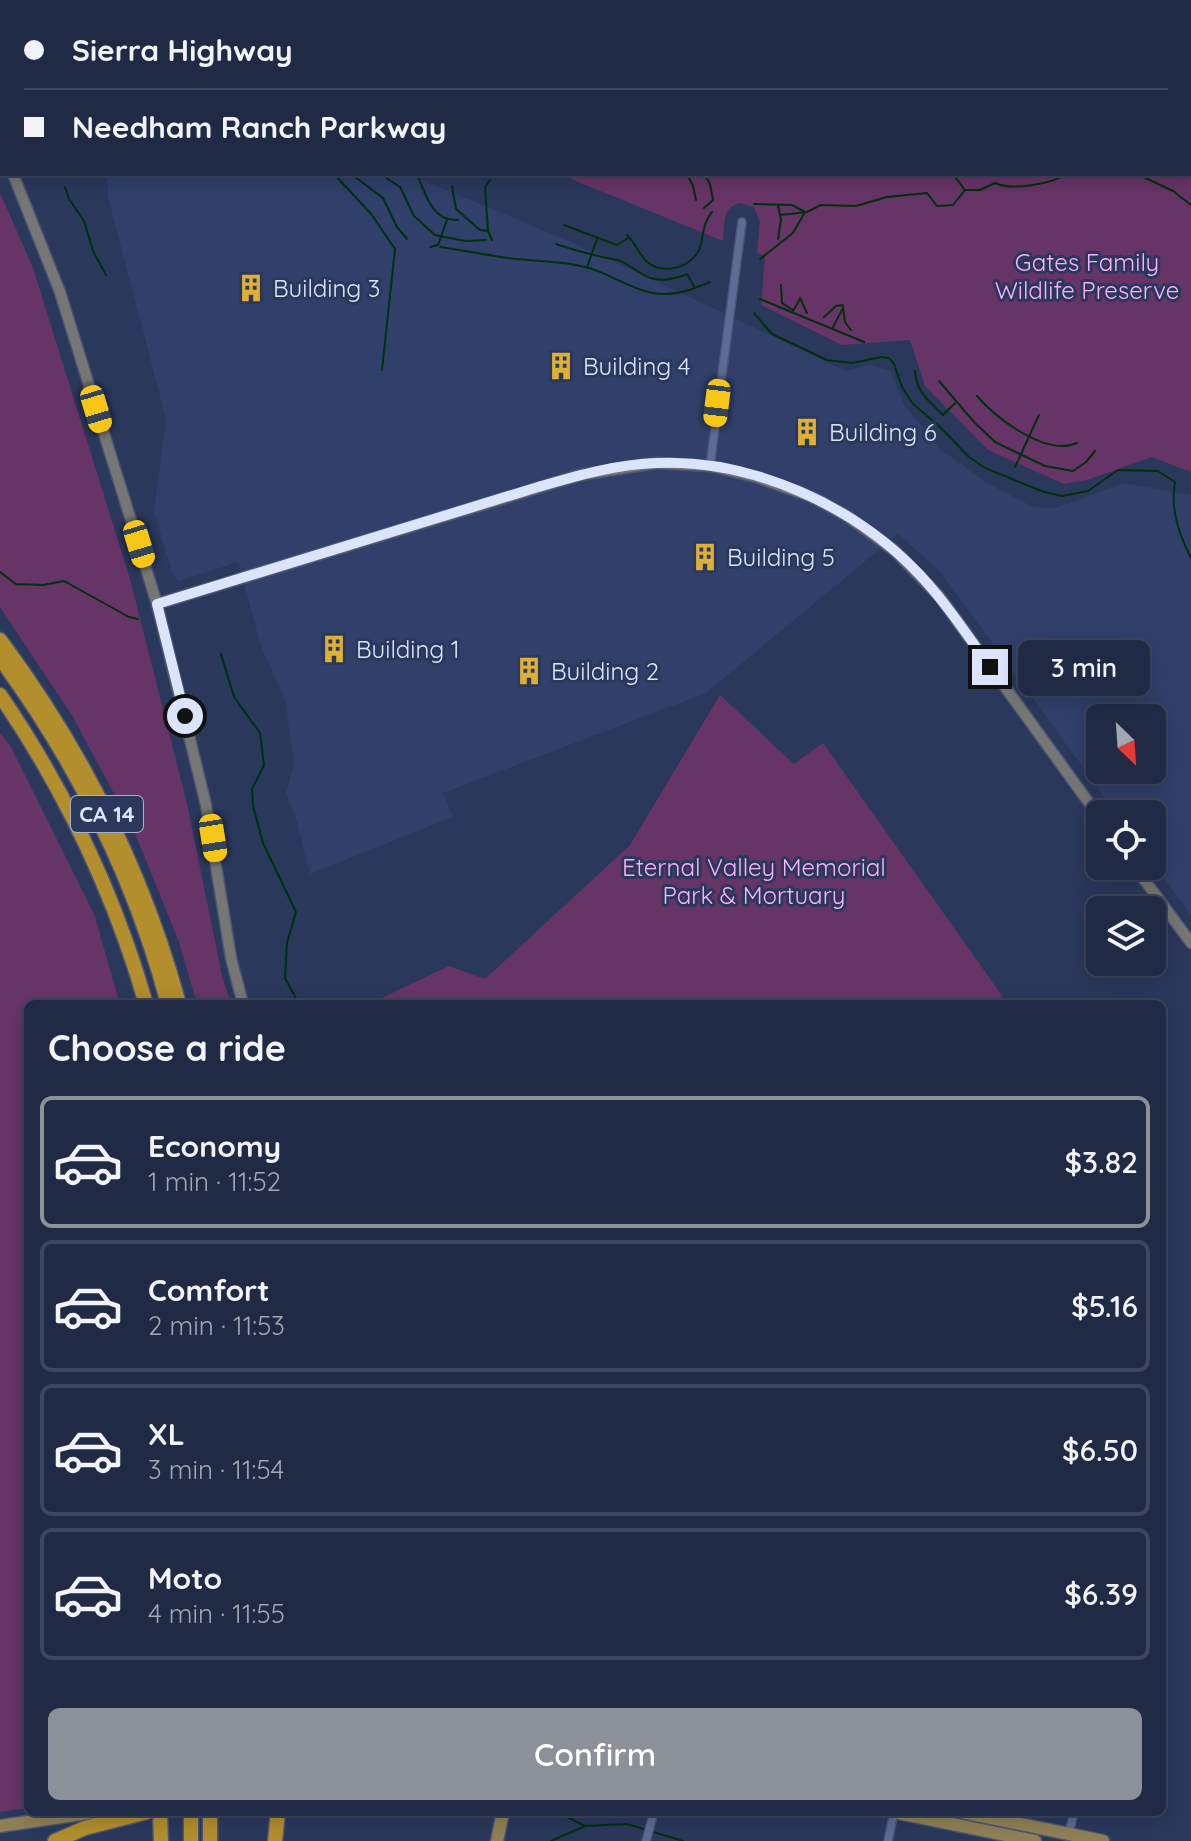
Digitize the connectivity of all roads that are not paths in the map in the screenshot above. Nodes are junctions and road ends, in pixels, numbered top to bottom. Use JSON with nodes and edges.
{"nodes":[{"id":1,"x":14,"y":176,"type":"edge"},
{"id":2,"x":742,"y":222,"type":"dead end"},
{"id":3,"x":710,"y":466,"type":"junction"},
{"id":4,"x":157,"y":604,"type":"junction"},
{"id":5,"x":0,"y":640,"type":"edge"},
{"id":6,"x":0,"y":658,"type":"edge"},
{"id":7,"x":0,"y":671,"type":"edge"},
{"id":8,"x":0,"y":695,"type":"edge"},
{"id":9,"x":1087,"y":800,"type":"edge"},
{"id":10,"x":1144,"y":880,"type":"edge"},
{"id":11,"x":1191,"y":943,"type":"edge"},
{"id":12,"x":145,"y":1000,"type":"edge"},
{"id":13,"x":158,"y":1000,"type":"edge"},
{"id":14,"x":167,"y":1000,"type":"edge"},
{"id":15,"x":178,"y":1000,"type":"edge"},
{"id":16,"x":242,"y":1000,"type":"edge"},
{"id":17,"x":68,"y":1816,"type":"edge"},
{"id":18,"x":132,"y":1816,"type":"edge"},
{"id":19,"x":160,"y":1816,"type":"edge"},
{"id":20,"x":278,"y":1816,"type":"edge"},
{"id":21,"x":502,"y":1816,"type":"edge"},
{"id":22,"x":653,"y":1816,"type":"edge"},
{"id":23,"x":893,"y":1816,"type":"edge"},
{"id":24,"x":959,"y":1816,"type":"edge"},
{"id":25,"x":1073,"y":1816,"type":"edge"},
{"id":26,"x":203,"y":1821,"type":"edge"},
{"id":27,"x":0,"y":1826,"type":"edge"},
{"id":28,"x":1069,"y":1834,"type":"junction"},
{"id":29,"x":976,"y":1835,"type":"edge"},
{"id":30,"x":1011,"y":1835,"type":"junction"},
{"id":31,"x":161,"y":1836,"type":"edge"},
{"id":32,"x":646,"y":1840,"type":"edge"},
{"id":33,"x":55,"y":1841,"type":"edge"},
{"id":34,"x":201,"y":1841,"type":"edge"},
{"id":35,"x":210,"y":1841,"type":"edge"},
{"id":36,"x":218,"y":1841,"type":"edge"},
{"id":37,"x":275,"y":1841,"type":"edge"},
{"id":38,"x":497,"y":1841,"type":"edge"},
{"id":39,"x":888,"y":1841,"type":"edge"},
{"id":40,"x":1035,"y":1841,"type":"edge"},
{"id":41,"x":1103,"y":1841,"type":"edge"}],
"edges":[{"from":1,"to":4,"type":"street"},
{"from":2,"to":3,"type":"street"},
{"from":3,"to":4,"type":"street"},
{"from":3,"to":9,"type":"street"},
{"from":4,"to":16,"type":"street"},
{"from":5,"to":15,"type":"highway","number":"CA 14"},
{"from":6,"to":14,"type":"highway"},
{"from":7,"to":13,"type":"highway"},
{"from":8,"to":12,"type":"highway","number":"CA 14"},
{"from":10,"to":11,"type":"street"},
{"from":17,"to":27,"type":"main road"},
{"from":18,"to":33,"type":"highway"},
{"from":19,"to":31,"type":"highway"},
{"from":20,"to":37,"type":"highway"},
{"from":21,"to":38,"type":"main road"},
{"from":22,"to":32,"type":"street"},
{"from":23,"to":39,"type":"street"},
{"from":24,"to":28,"type":"main road"},
{"from":24,"to":29,"type":"main road"},
{"from":25,"to":28,"type":"street"},
{"from":26,"to":34,"type":"highway"},
{"from":26,"to":35,"type":"highway"},
{"from":26,"to":36,"type":"highway"},
{"from":28,"to":30,"type":"main road"},
{"from":28,"to":41,"type":"main road"},
{"from":29,"to":30,"type":"main road"},
{"from":30,"to":40,"type":"main road"}]}
